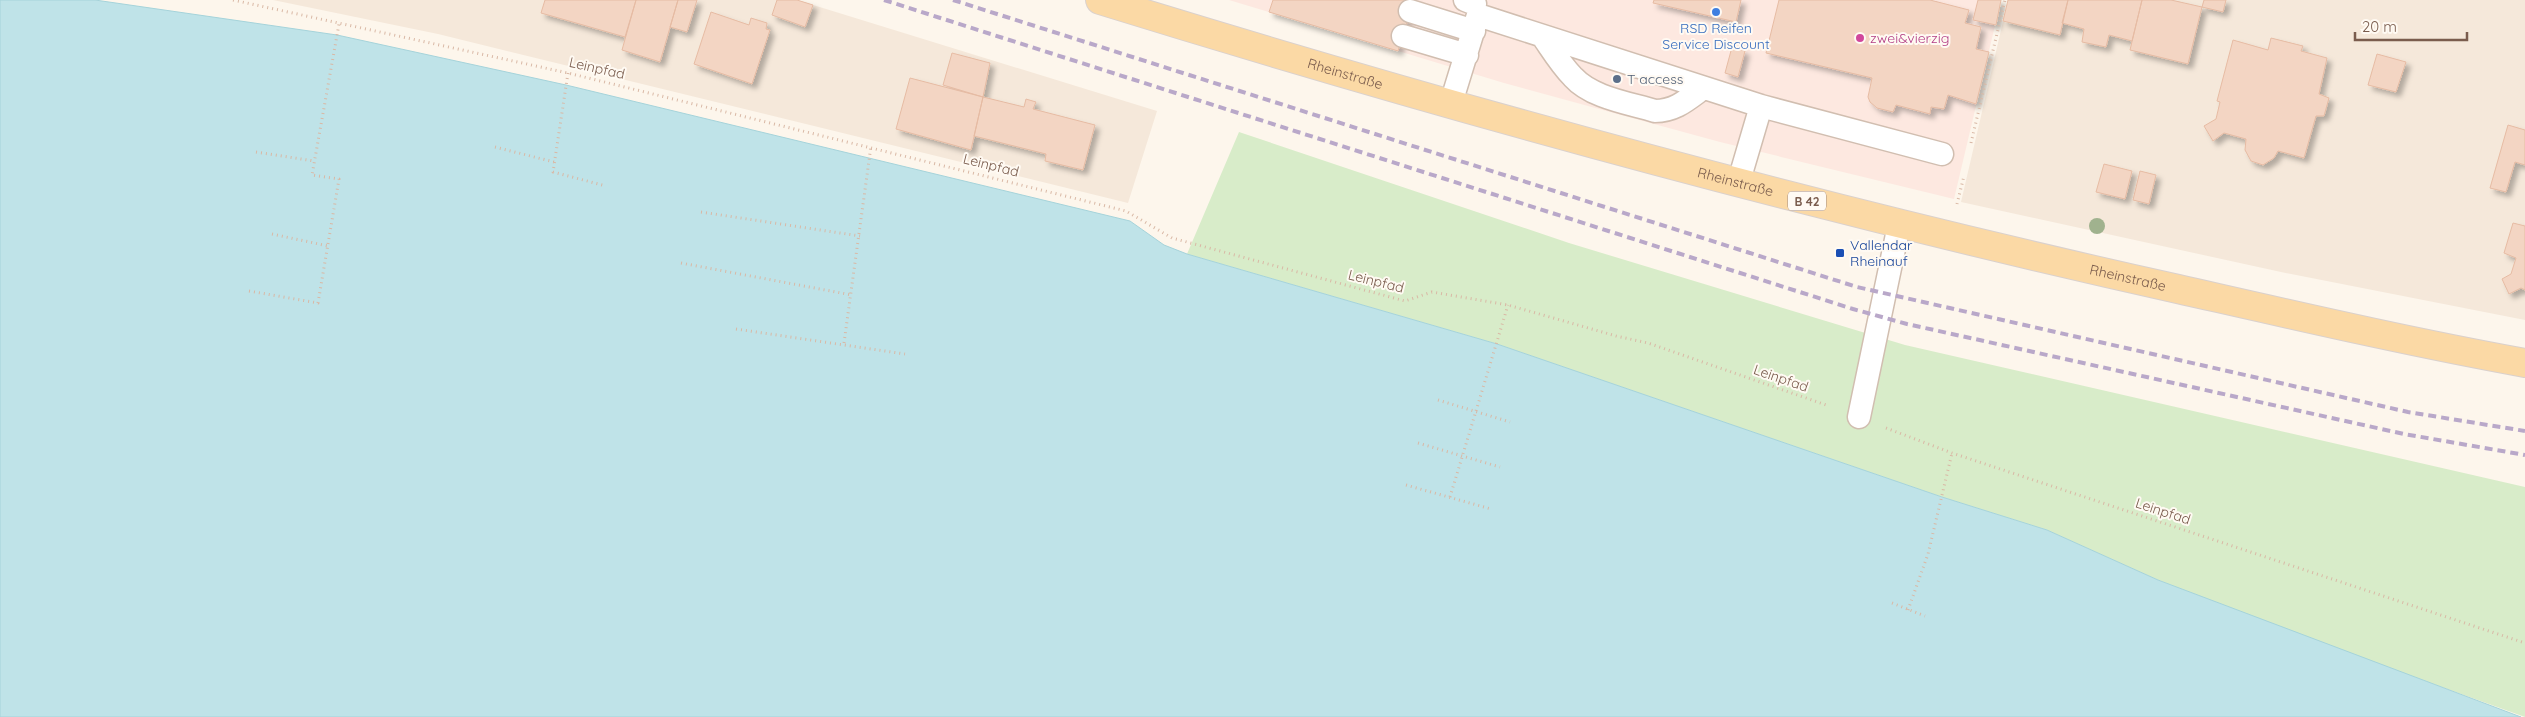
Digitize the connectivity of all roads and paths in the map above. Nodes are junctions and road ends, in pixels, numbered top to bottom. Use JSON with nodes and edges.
{"nodes":[{"id":1,"x":233,"y":0,"type":"edge"},
{"id":2,"x":1101,"y":0,"type":"edge"},
{"id":3,"x":2005,"y":0,"type":"edge"},
{"id":4,"x":1473,"y":10,"type":"edge"},
{"id":5,"x":1410,"y":11,"type":"dead end"},
{"id":6,"x":339,"y":24,"type":"junction"},
{"id":7,"x":1403,"y":36,"type":"dead end"},
{"id":8,"x":1543,"y":36,"type":"junction"},
{"id":9,"x":1467,"y":55,"type":"junction"},
{"id":10,"x":568,"y":72,"type":"junction"},
{"id":11,"x":1702,"y":89,"type":"junction"},
{"id":12,"x":1451,"y":103,"type":"junction"},
{"id":13,"x":1761,"y":106,"type":"junction"},
{"id":14,"x":871,"y":146,"type":"junction"},
{"id":15,"x":495,"y":147,"type":"dead end"},
{"id":16,"x":256,"y":152,"type":"dead end"},
{"id":17,"x":1969,"y":152,"type":"dead end"},
{"id":18,"x":1942,"y":154,"type":"dead end"},
{"id":19,"x":314,"y":161,"type":"junction"},
{"id":20,"x":554,"y":162,"type":"junction"},
{"id":21,"x":1965,"y":171,"type":"dead end"},
{"id":22,"x":1738,"y":184,"type":"junction"},
{"id":23,"x":606,"y":186,"type":"dead end"},
{"id":24,"x":701,"y":212,"type":"dead end"},
{"id":25,"x":1899,"y":225,"type":"junction"},
{"id":26,"x":272,"y":234,"type":"dead end"},
{"id":27,"x":860,"y":236,"type":"junction"},
{"id":28,"x":1950,"y":237,"type":"junction"},
{"id":29,"x":328,"y":246,"type":"junction"},
{"id":30,"x":681,"y":263,"type":"dead end"},
{"id":31,"x":249,"y":291,"type":"dead end"},
{"id":32,"x":852,"y":295,"type":"junction"},
{"id":33,"x":1508,"y":305,"type":"junction"},
{"id":34,"x":736,"y":329,"type":"dead end"},
{"id":35,"x":844,"y":343,"type":"junction"},
{"id":36,"x":906,"y":354,"type":"dead end"},
{"id":37,"x":2525,"y":363,"type":"edge"},
{"id":38,"x":1438,"y":400,"type":"dead end"},
{"id":39,"x":1475,"y":411,"type":"junction"},
{"id":40,"x":1859,"y":417,"type":"junction"},
{"id":41,"x":1510,"y":422,"type":"dead end"},
{"id":42,"x":1418,"y":443,"type":"dead end"},
{"id":43,"x":1952,"y":453,"type":"junction"},
{"id":44,"x":1462,"y":456,"type":"junction"},
{"id":45,"x":1500,"y":467,"type":"dead end"},
{"id":46,"x":1406,"y":485,"type":"dead end"},
{"id":47,"x":1450,"y":497,"type":"junction"},
{"id":48,"x":1491,"y":509,"type":"dead end"},
{"id":49,"x":1892,"y":603,"type":"dead end"},
{"id":50,"x":1908,"y":610,"type":"junction"},
{"id":51,"x":1925,"y":616,"type":"dead end"},
{"id":52,"x":2525,"y":643,"type":"edge"}],
"edges":[{"from":1,"to":6,"type":"path","name":"Leinpfad"},
{"from":2,"to":12,"type":"main road","name":"Rheinstraße","number":"B 42"},
{"from":3,"to":17,"type":"path"},
{"from":4,"to":5,"type":"lane"},
{"from":4,"to":8,"type":"lane"},
{"from":4,"to":9,"type":"lane"},
{"from":6,"to":10,"type":"path","name":"Leinpfad"},
{"from":6,"to":19,"type":"path"},
{"from":7,"to":9,"type":"lane"},
{"from":8,"to":11,"type":"lane"},
{"from":8,"to":11,"type":"lane"},
{"from":9,"to":12,"type":"lane"},
{"from":10,"to":14,"type":"path","name":"Leinpfad"},
{"from":10,"to":20,"type":"path"},
{"from":11,"to":13,"type":"lane"},
{"from":12,"to":22,"type":"main road","name":"Rheinstraße","number":"B 42"},
{"from":13,"to":18,"type":"lane"},
{"from":13,"to":22,"type":"lane"},
{"from":14,"to":27,"type":"path"},
{"from":14,"to":33,"type":"path","name":"Leinpfad"},
{"from":15,"to":20,"type":"path"},
{"from":16,"to":19,"type":"path"},
{"from":19,"to":29,"type":"path"},
{"from":20,"to":23,"type":"path"},
{"from":21,"to":28,"type":"path"},
{"from":22,"to":25,"type":"main road","name":"Rheinstraße","number":"B 42"},
{"from":24,"to":27,"type":"path"},
{"from":25,"to":28,"type":"main road","name":"Rheinstraße","number":"B 42"},
{"from":25,"to":40,"type":"lane"},
{"from":26,"to":29,"type":"path"},
{"from":27,"to":32,"type":"path"},
{"from":28,"to":37,"type":"main road","name":"Rheinstraße","number":"B 42"},
{"from":29,"to":31,"type":"path"},
{"from":30,"to":32,"type":"path"},
{"from":32,"to":35,"type":"path"},
{"from":33,"to":39,"type":"path"},
{"from":33,"to":40,"type":"path","name":"Leinpfad"},
{"from":34,"to":35,"type":"path"},
{"from":35,"to":36,"type":"path"},
{"from":38,"to":39,"type":"path"},
{"from":39,"to":41,"type":"path"},
{"from":39,"to":44,"type":"path"},
{"from":40,"to":43,"type":"path","name":"Leinpfad"},
{"from":42,"to":44,"type":"path"},
{"from":43,"to":50,"type":"path"},
{"from":43,"to":52,"type":"path","name":"Leinpfad"},
{"from":44,"to":45,"type":"path"},
{"from":44,"to":47,"type":"path"},
{"from":46,"to":47,"type":"path"},
{"from":47,"to":48,"type":"path"},
{"from":49,"to":50,"type":"path"},
{"from":50,"to":51,"type":"path"}]}
